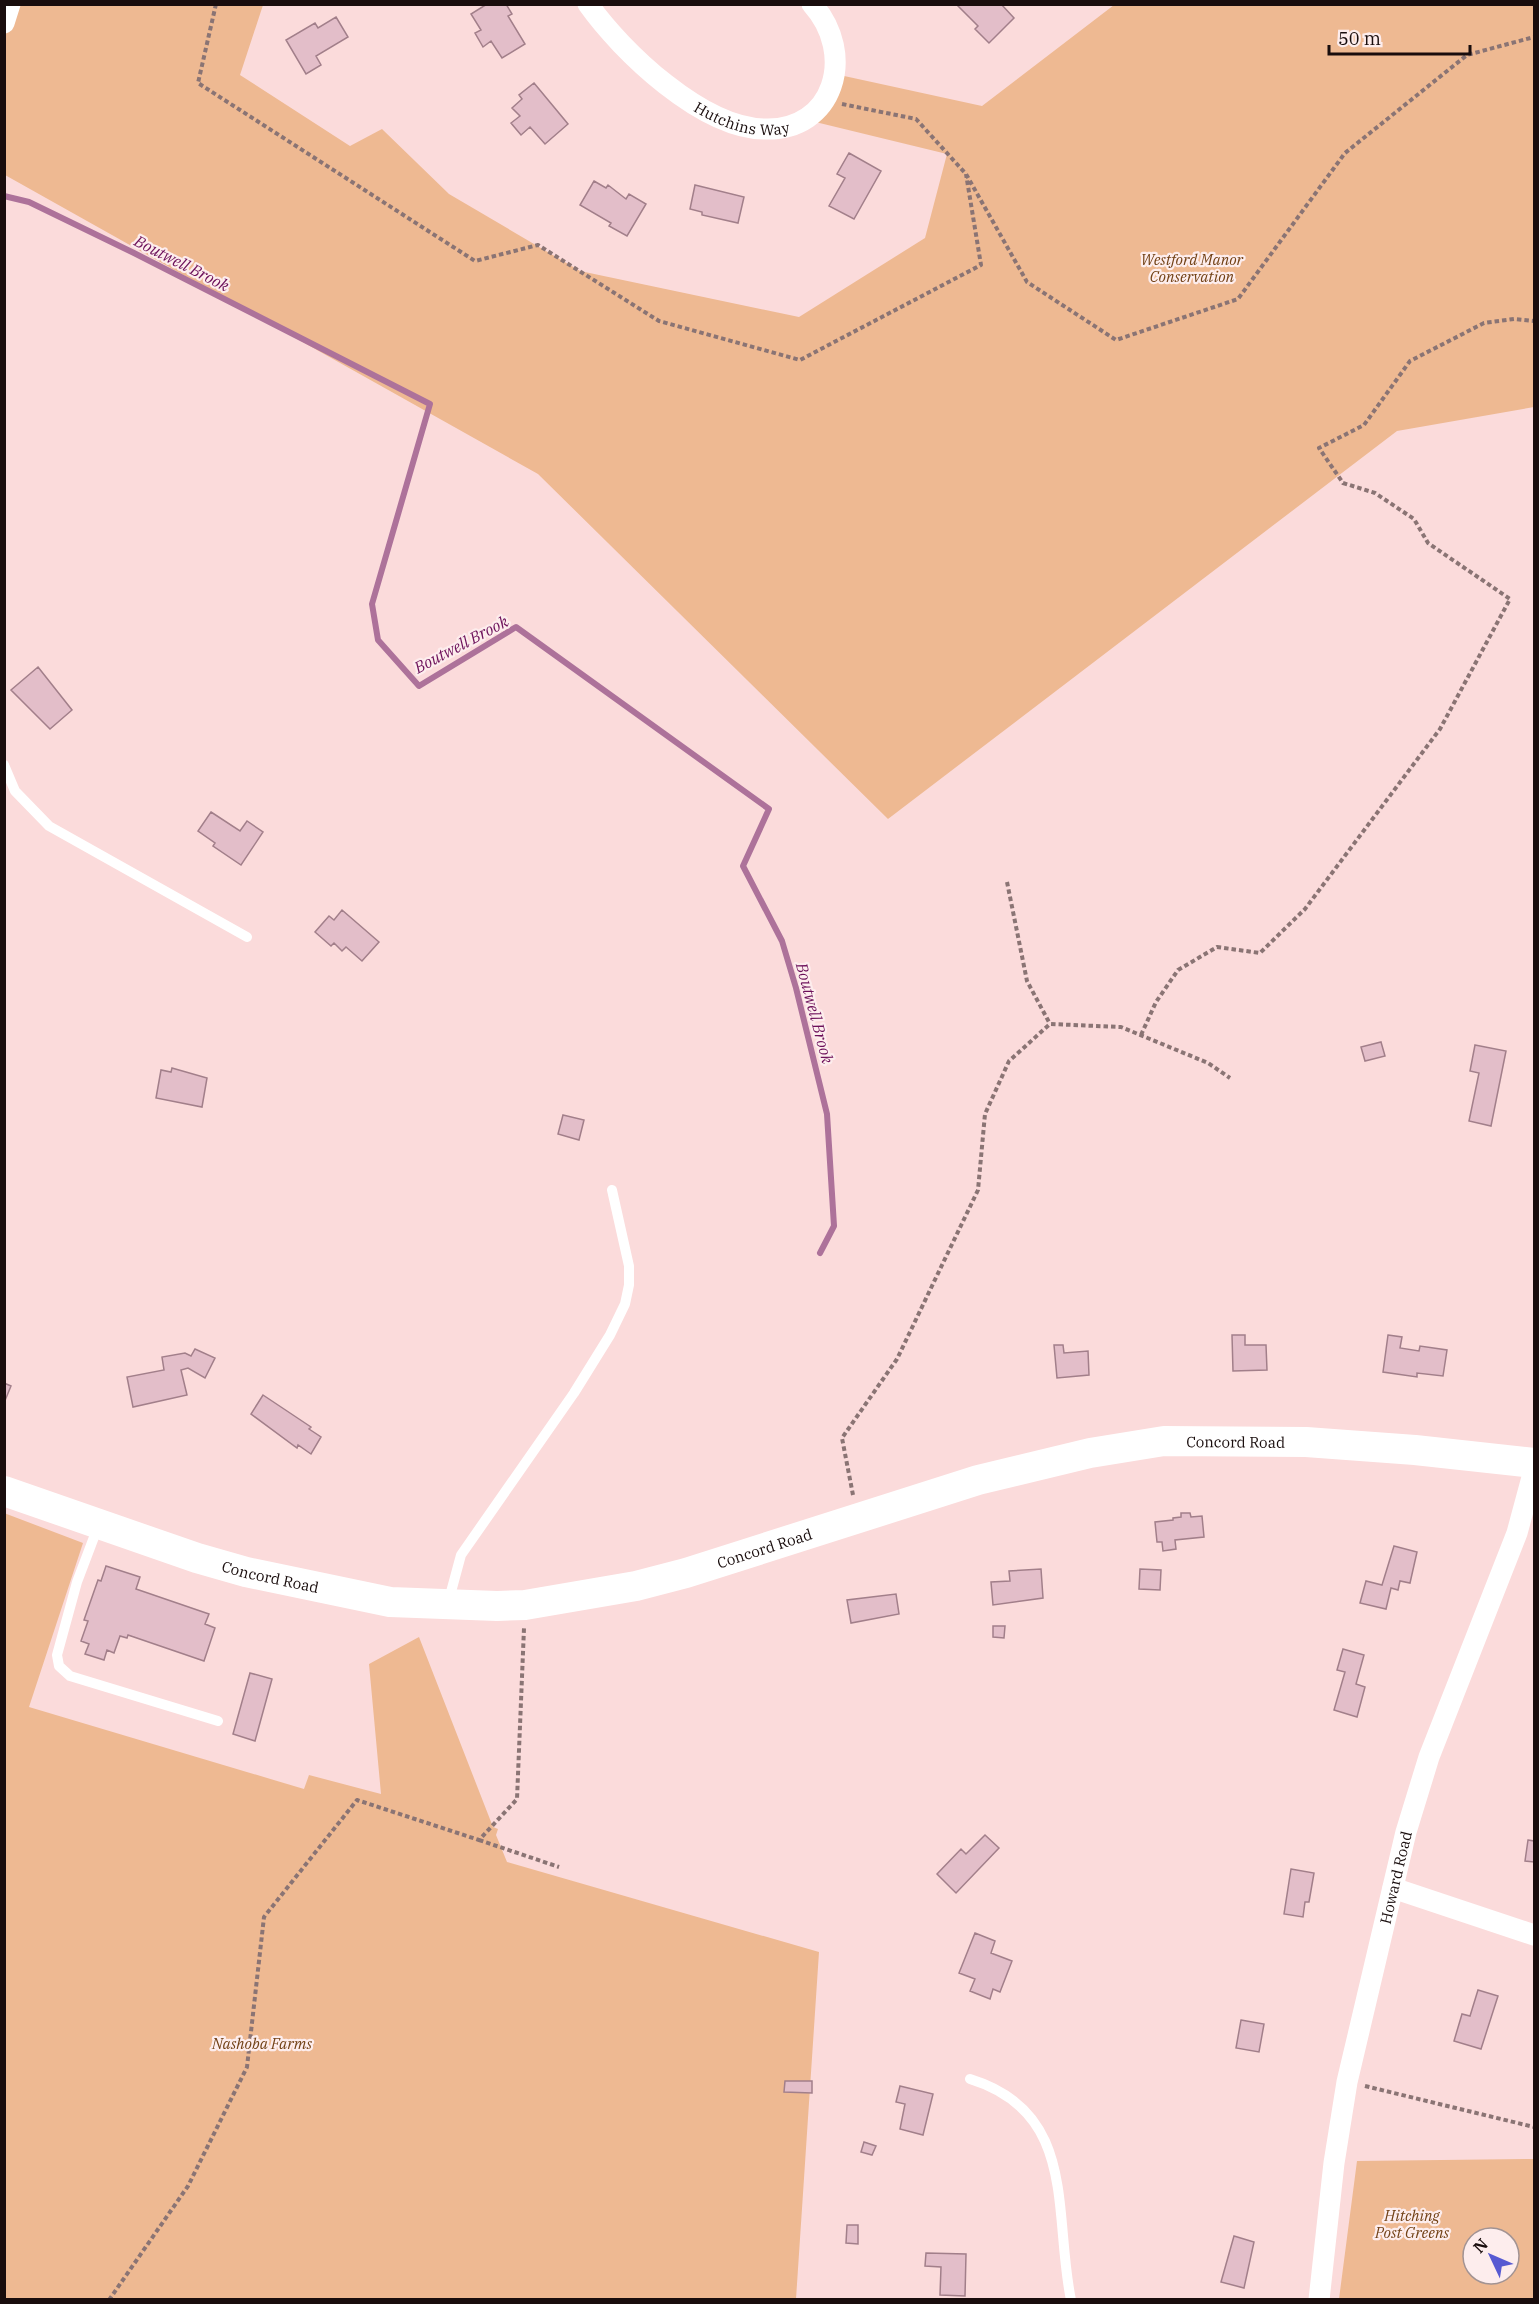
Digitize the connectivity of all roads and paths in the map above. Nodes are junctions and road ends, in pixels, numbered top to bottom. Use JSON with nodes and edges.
{"nodes":[{"id":1,"x":10,"y":4,"type":"edge"},
{"id":2,"x":216,"y":4,"type":"edge"},
{"id":3,"x":588,"y":4,"type":"edge"},
{"id":4,"x":812,"y":4,"type":"edge"},
{"id":5,"x":4,"y":23,"type":"edge"},
{"id":6,"x":1534,"y":37,"type":"edge"},
{"id":7,"x":824,"y":100,"type":"junction"},
{"id":8,"x":966,"y":174,"type":"junction"},
{"id":9,"x":1534,"y":321,"type":"edge"},
{"id":10,"x":4,"y":765,"type":"edge"},
{"id":11,"x":1007,"y":882,"type":"dead end"},
{"id":12,"x":247,"y":938,"type":"dead end"},
{"id":13,"x":1050,"y":1024,"type":"junction"},
{"id":14,"x":1141,"y":1035,"type":"junction"},
{"id":15,"x":1230,"y":1078,"type":"dead end"},
{"id":16,"x":612,"y":1190,"type":"dead end"},
{"id":17,"x":1534,"y":1463,"type":"edge"},
{"id":18,"x":1534,"y":1470,"type":"edge"},
{"id":19,"x":4,"y":1491,"type":"edge"},
{"id":20,"x":862,"y":1491,"type":"dead end"},
{"id":21,"x":853,"y":1495,"type":"junction"},
{"id":22,"x":845,"y":1499,"type":"dead end"},
{"id":23,"x":99,"y":1524,"type":"junction"},
{"id":24,"x":525,"y":1605,"type":"junction"},
{"id":25,"x":447,"y":1606,"type":"junction"},
{"id":26,"x":218,"y":1721,"type":"dead end"},
{"id":27,"x":479,"y":1840,"type":"junction"},
{"id":28,"x":559,"y":1867,"type":"dead end"},
{"id":29,"x":1393,"y":1888,"type":"junction"},
{"id":30,"x":1534,"y":1935,"type":"edge"},
{"id":31,"x":970,"y":2079,"type":"dead end"},
{"id":32,"x":1347,"y":2082,"type":"junction"},
{"id":33,"x":1534,"y":2127,"type":"edge"},
{"id":34,"x":109,"y":2300,"type":"edge"},
{"id":35,"x":1071,"y":2300,"type":"edge"},
{"id":36,"x":1319,"y":2300,"type":"edge"}],
"edges":[{"from":1,"to":5,"type":"street"},
{"from":2,"to":8,"type":"path"},
{"from":3,"to":7,"type":"street","name":"Hutchins Way"},
{"from":4,"to":7,"type":"street","name":"Hutchins Way"},
{"from":6,"to":8,"type":"path"},
{"from":7,"to":8,"type":"path"},
{"from":9,"to":14,"type":"path"},
{"from":10,"to":12,"type":"lane"},
{"from":11,"to":13,"type":"path"},
{"from":13,"to":14,"type":"path"},
{"from":13,"to":21,"type":"path"},
{"from":14,"to":15,"type":"path"},
{"from":16,"to":25,"type":"lane"},
{"from":17,"to":24,"type":"main road","name":"Concord Road"},
{"from":18,"to":29,"type":"street","name":"Howard Road"},
{"from":19,"to":23,"type":"main road","name":"Concord Road"},
{"from":20,"to":21,"type":"path"},
{"from":21,"to":22,"type":"path"},
{"from":23,"to":25,"type":"main road","name":"Concord Road"},
{"from":23,"to":26,"type":"lane"},
{"from":24,"to":25,"type":"main road","name":"Concord Road"},
{"from":24,"to":27,"type":"path"},
{"from":27,"to":28,"type":"path"},
{"from":27,"to":34,"type":"path"},
{"from":29,"to":30,"type":"street"},
{"from":29,"to":32,"type":"street","name":"Howard Road"},
{"from":31,"to":35,"type":"lane"},
{"from":32,"to":33,"type":"path"},
{"from":32,"to":36,"type":"street","name":"Howard Road"}]}
